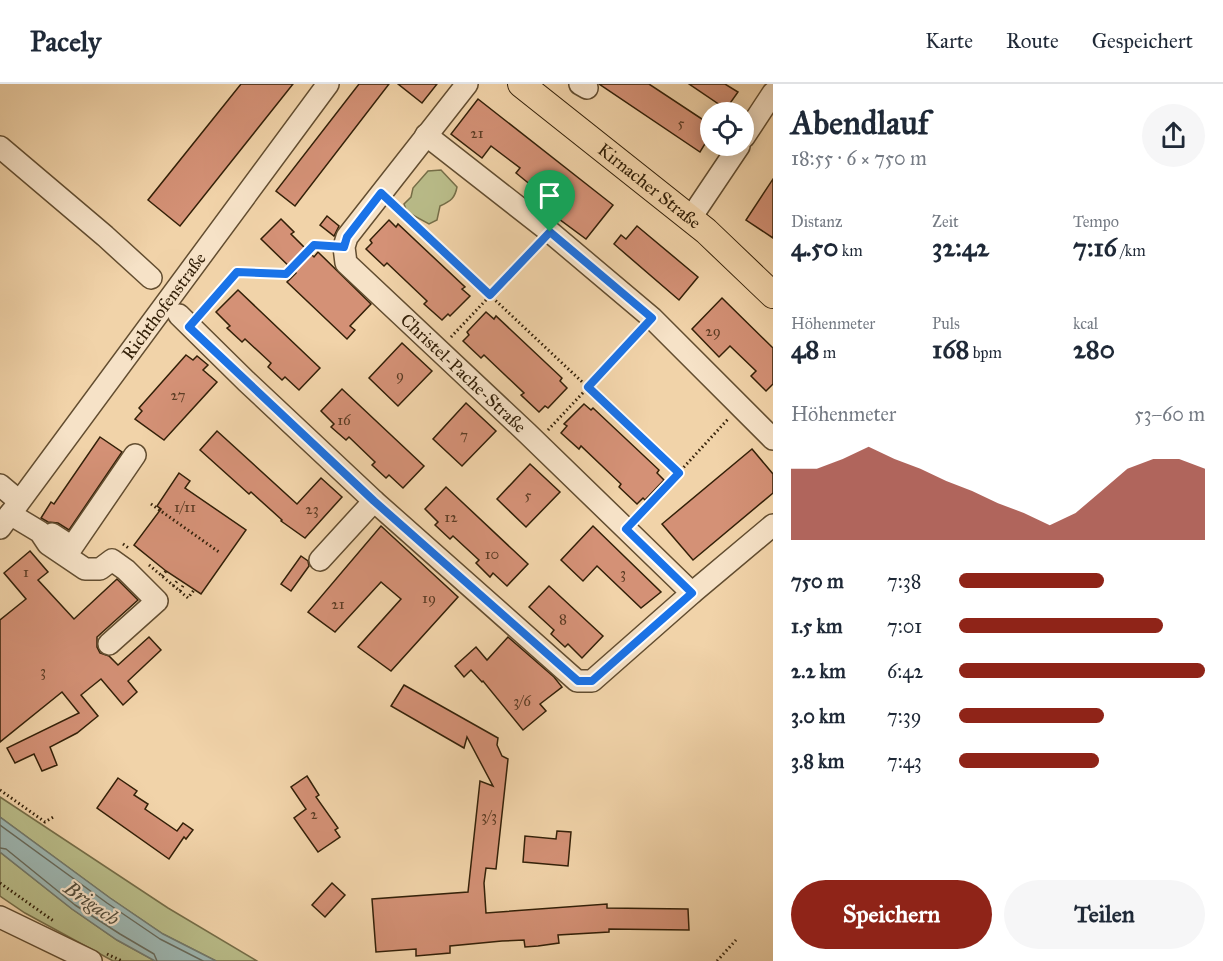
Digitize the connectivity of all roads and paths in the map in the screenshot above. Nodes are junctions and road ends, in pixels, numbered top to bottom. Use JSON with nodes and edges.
{"nodes":[{"id":1,"x":328,"y":84,"type":"edge"},
{"id":2,"x":466,"y":84,"type":"edge"},
{"id":3,"x":520,"y":84,"type":"edge"},
{"id":4,"x":773,"y":93,"type":"edge"},
{"id":5,"x":754,"y":122,"type":"edge"},
{"id":6,"x":426,"y":135,"type":"junction"},
{"id":7,"x":0,"y":147,"type":"edge"},
{"id":8,"x":732,"y":156,"type":"edge"},
{"id":9,"x":381,"y":193,"type":"junction"},
{"id":10,"x":690,"y":219,"type":"junction"},
{"id":11,"x":550,"y":232,"type":"junction"},
{"id":12,"x":344,"y":247,"type":"junction"},
{"id":13,"x":151,"y":278,"type":"dead end"},
{"id":14,"x":490,"y":295,"type":"junction"},
{"id":15,"x":773,"y":295,"type":"edge"},
{"id":16,"x":652,"y":318,"type":"junction"},
{"id":17,"x":184,"y":321,"type":"joint"},
{"id":18,"x":439,"y":350,"type":"junction"},
{"id":19,"x":588,"y":387,"type":"junction"},
{"id":20,"x":741,"y":406,"type":"junction"},
{"id":21,"x":773,"y":440,"type":"edge"},
{"id":22,"x":536,"y":442,"type":"junction"},
{"id":23,"x":135,"y":455,"type":"dead end"},
{"id":24,"x":679,"y":473,"type":"junction"},
{"id":25,"x":0,"y":485,"type":"edge"},
{"id":26,"x":374,"y":501,"type":"junction"},
{"id":27,"x":151,"y":504,"type":"dead end"},
{"id":28,"x":10,"y":514,"type":"edge"},
{"id":29,"x":773,"y":525,"type":"edge"},
{"id":30,"x":626,"y":529,"type":"junction"},
{"id":31,"x":40,"y":532,"type":"junction"},
{"id":32,"x":123,"y":544,"type":"dead end"},
{"id":33,"x":131,"y":550,"type":"dead end"},
{"id":34,"x":221,"y":551,"type":"dead end"},
{"id":35,"x":320,"y":560,"type":"dead end"},
{"id":36,"x":147,"y":563,"type":"dead end"},
{"id":37,"x":159,"y":567,"type":"dead end"},
{"id":38,"x":156,"y":571,"type":"junction"},
{"id":39,"x":166,"y":571,"type":"dead end"},
{"id":40,"x":162,"y":576,"type":"junction"},
{"id":41,"x":178,"y":580,"type":"dead end"},
{"id":42,"x":184,"y":584,"type":"dead end"},
{"id":43,"x":173,"y":586,"type":"junction"},
{"id":44,"x":194,"y":590,"type":"dead end"},
{"id":45,"x":180,"y":591,"type":"junction"},
{"id":46,"x":692,"y":593,"type":"junction"},
{"id":47,"x":109,"y":644,"type":"dead end"},
{"id":48,"x":0,"y":790,"type":"edge"},
{"id":49,"x":54,"y":816,"type":"dead end"},
{"id":50,"x":0,"y":883,"type":"edge"},
{"id":51,"x":0,"y":917,"type":"edge"},
{"id":52,"x":63,"y":928,"type":"dead end"},
{"id":53,"x":736,"y":940,"type":"dead end"},
{"id":54,"x":91,"y":961,"type":"edge"},
{"id":55,"x":717,"y":961,"type":"edge"}],
"edges":[{"from":1,"to":28,"type":"street","name":"Richthofenstraße"},
{"from":2,"to":6,"type":"street"},
{"from":3,"to":10,"type":"main road","name":"Kirnacher Straße"},
{"from":4,"to":5,"type":"street"},
{"from":6,"to":9,"type":"street"},
{"from":6,"to":11,"type":"street"},
{"from":7,"to":13,"type":"street"},
{"from":8,"to":10,"type":"street"},
{"from":9,"to":12,"type":"street"},
{"from":9,"to":14,"type":"path"},
{"from":10,"to":15,"type":"main road","name":"Kirnacher Straße"},
{"from":11,"to":14,"type":"path"},
{"from":11,"to":16,"type":"street"},
{"from":12,"to":17,"type":"path"},
{"from":12,"to":18,"type":"street","name":"Christel-Pache-Straße"},
{"from":14,"to":18,"type":"path"},
{"from":14,"to":19,"type":"path"},
{"from":16,"to":19,"type":"path"},
{"from":16,"to":20,"type":"street"},
{"from":17,"to":26,"type":"street"},
{"from":18,"to":22,"type":"street","name":"Christel-Pache-Straße"},
{"from":19,"to":22,"type":"path"},
{"from":19,"to":24,"type":"path"},
{"from":20,"to":21,"type":"street"},
{"from":20,"to":24,"type":"path"},
{"from":22,"to":30,"type":"street","name":"Christel-Pache-Straße"},
{"from":23,"to":31,"type":"street"},
{"from":24,"to":30,"type":"path"},
{"from":25,"to":28,"type":"street"},
{"from":26,"to":35,"type":"street"},
{"from":26,"to":46,"type":"street"},
{"from":27,"to":34,"type":"path"},
{"from":28,"to":31,"type":"street"},
{"from":29,"to":46,"type":"street"},
{"from":30,"to":46,"type":"street","name":"Christel-Pache-Straße"},
{"from":31,"to":47,"type":"street"},
{"from":32,"to":33,"type":"path"},
{"from":36,"to":38,"type":"path"},
{"from":37,"to":38,"type":"path"},
{"from":38,"to":40,"type":"path"},
{"from":39,"to":40,"type":"path"},
{"from":40,"to":43,"type":"path"},
{"from":41,"to":43,"type":"path"},
{"from":42,"to":45,"type":"path"},
{"from":43,"to":45,"type":"path"},
{"from":44,"to":45,"type":"path"},
{"from":48,"to":49,"type":"path"},
{"from":50,"to":52,"type":"path"},
{"from":51,"to":54,"type":"street"},
{"from":53,"to":55,"type":"path"}]}
